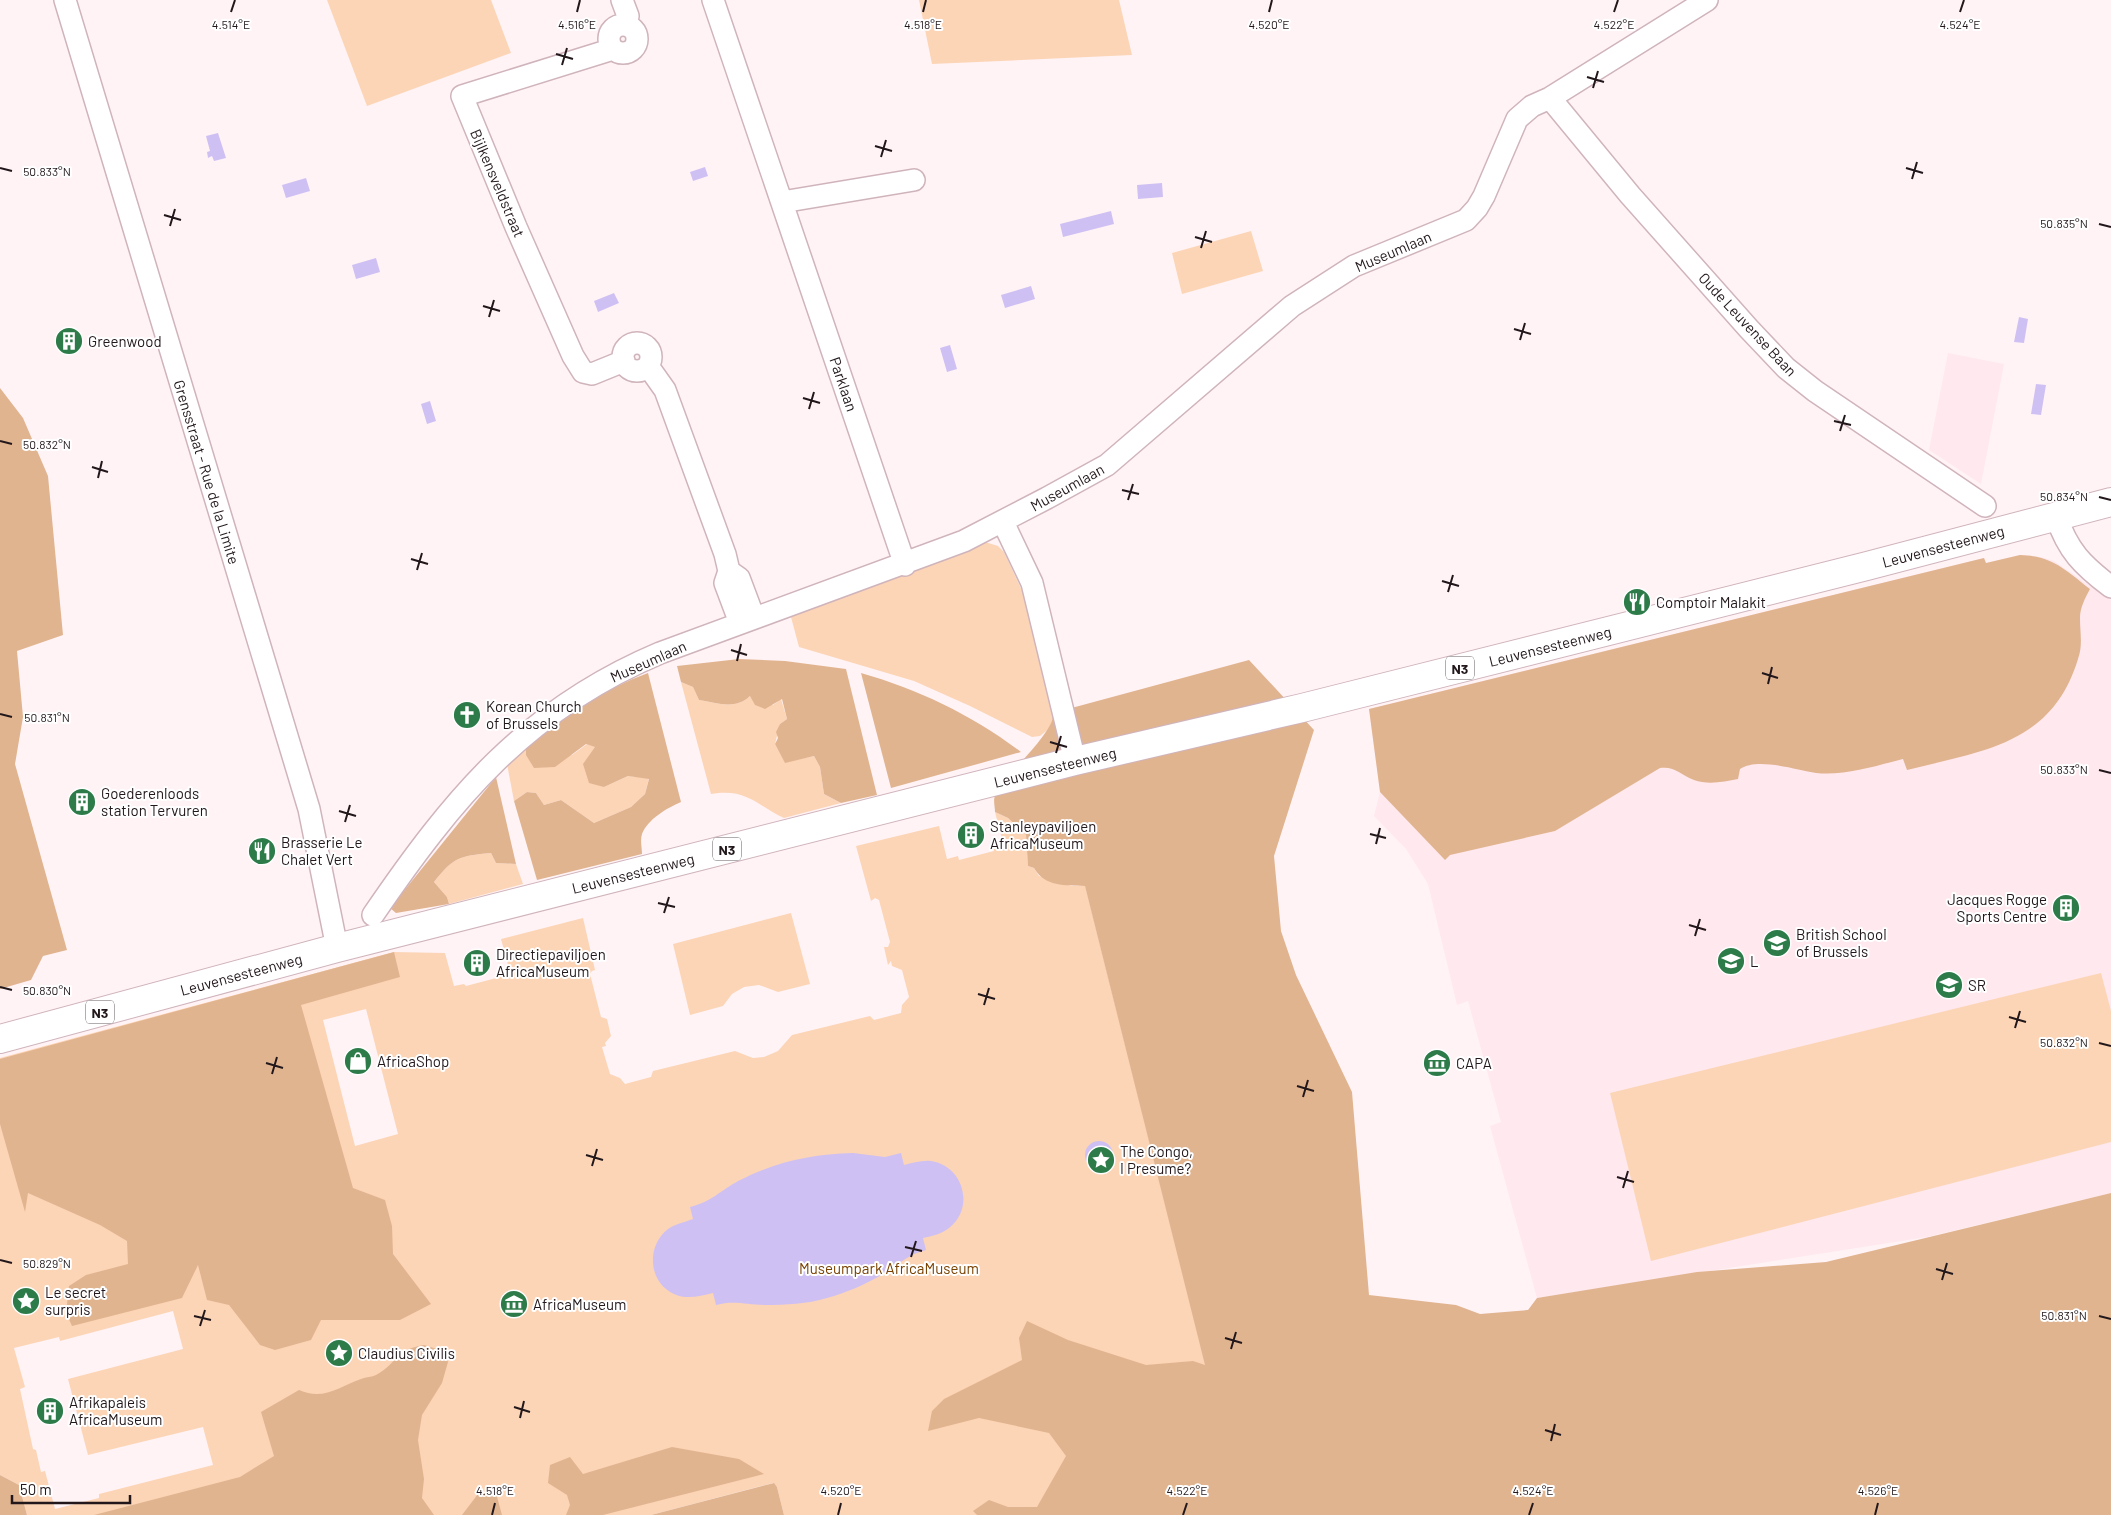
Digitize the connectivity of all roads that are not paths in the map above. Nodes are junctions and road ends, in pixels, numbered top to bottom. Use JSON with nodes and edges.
{"nodes":[{"id":1,"x":65,"y":0,"type":"edge"},
{"id":2,"x":622,"y":0,"type":"edge"},
{"id":3,"x":713,"y":0,"type":"edge"},
{"id":4,"x":1707,"y":0,"type":"edge"},
{"id":5,"x":1550,"y":98,"type":"junction"},
{"id":6,"x":914,"y":180,"type":"dead end"},
{"id":7,"x":782,"y":202,"type":"junction"},
{"id":8,"x":2111,"y":502,"type":"edge"},
{"id":9,"x":1985,"y":506,"type":"dead end"},
{"id":10,"x":2056,"y":516,"type":"junction"},
{"id":11,"x":1003,"y":522,"type":"junction"},
{"id":12,"x":905,"y":565,"type":"junction"},
{"id":13,"x":2111,"y":587,"type":"edge"},
{"id":14,"x":747,"y":621,"type":"junction"},
{"id":15,"x":1075,"y":761,"type":"junction"},
{"id":16,"x":373,"y":915,"type":"dead end"},
{"id":17,"x":337,"y":948,"type":"junction"},
{"id":18,"x":0,"y":1039,"type":"edge"}],
"edges":[{"from":1,"to":17,"type":"street","name":"Grensstraat - Rue de la Limite"},
{"from":2,"to":14,"type":"street","name":"Bijlkensveldstraat"},
{"from":3,"to":7,"type":"street","name":"Parklaan"},
{"from":4,"to":5,"type":"street","name":"Museumlaan"},
{"from":5,"to":9,"type":"street","name":"Oude Leuvense Baan"},
{"from":5,"to":11,"type":"street","name":"Museumlaan"},
{"from":6,"to":7,"type":"street"},
{"from":7,"to":12,"type":"street","name":"Parklaan"},
{"from":8,"to":10,"type":"main road","name":"Leuvensesteenweg","number":"N3"},
{"from":10,"to":13,"type":"street"},
{"from":10,"to":15,"type":"main road","name":"Leuvensesteenweg","number":"N3"},
{"from":11,"to":12,"type":"street","name":"Museumlaan"},
{"from":11,"to":15,"type":"street"},
{"from":12,"to":14,"type":"street","name":"Museumlaan"},
{"from":14,"to":16,"type":"street","name":"Museumlaan"},
{"from":15,"to":17,"type":"main road","name":"Leuvensesteenweg","number":"N3"},
{"from":17,"to":18,"type":"main road","name":"Leuvensesteenweg","number":"N3"}]}
